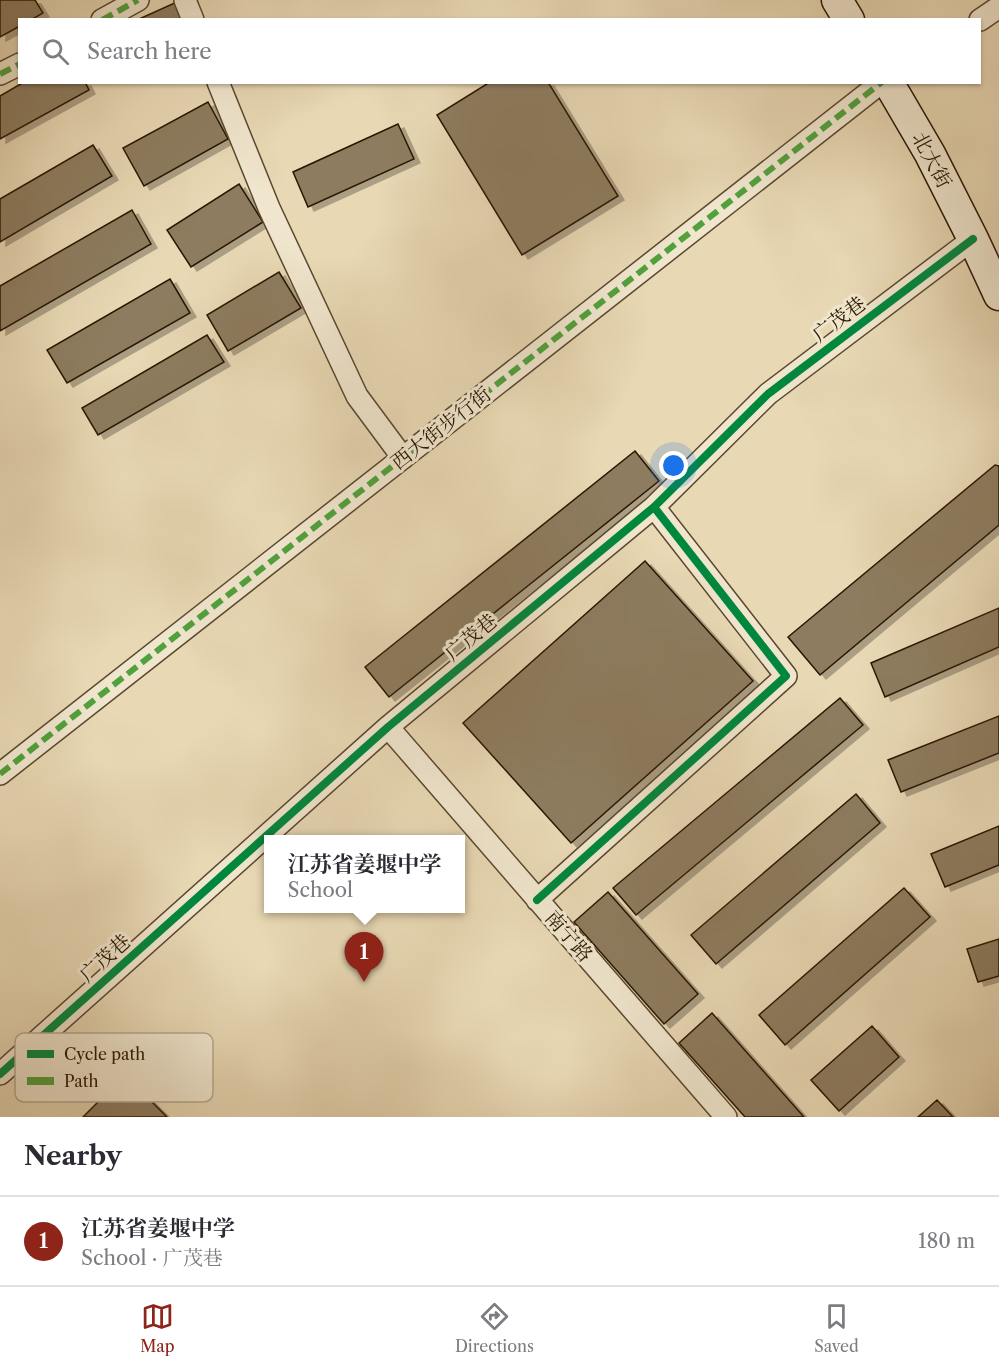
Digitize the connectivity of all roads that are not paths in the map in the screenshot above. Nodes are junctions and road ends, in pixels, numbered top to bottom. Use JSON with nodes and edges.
{"nodes":[{"id":1,"x":138,"y":0,"type":"edge"},
{"id":2,"x":185,"y":0,"type":"edge"},
{"id":3,"x":837,"y":0,"type":"edge"},
{"id":4,"x":999,"y":8,"type":"edge"},
{"id":5,"x":106,"y":18,"type":"edge"},
{"id":6,"x":192,"y":18,"type":"edge"},
{"id":7,"x":848,"y":18,"type":"edge"},
{"id":8,"x":981,"y":19,"type":"edge"},
{"id":9,"x":18,"y":65,"type":"edge"},
{"id":10,"x":0,"y":74,"type":"edge"},
{"id":11,"x":219,"y":84,"type":"edge"},
{"id":12,"x":879,"y":84,"type":"edge"},
{"id":13,"x":889,"y":84,"type":"edge"},
{"id":14,"x":973,"y":239,"type":"junction"},
{"id":15,"x":999,"y":295,"type":"edge"},
{"id":16,"x":403,"y":458,"type":"junction"},
{"id":17,"x":654,"y":507,"type":"junction"},
{"id":18,"x":388,"y":727,"type":"junction"},
{"id":19,"x":0,"y":774,"type":"edge"},
{"id":20,"x":267,"y":835,"type":"edge"},
{"id":21,"x":264,"y":838,"type":"edge"},
{"id":22,"x":537,"y":900,"type":"junction"},
{"id":23,"x":46,"y":1033,"type":"edge"},
{"id":24,"x":15,"y":1061,"type":"edge"},
{"id":25,"x":0,"y":1074,"type":"edge"},
{"id":26,"x":726,"y":1117,"type":"edge"}],
"edges":[{"from":1,"to":5,"type":"street"},
{"from":2,"to":6,"type":"street"},
{"from":3,"to":7,"type":"street"},
{"from":4,"to":8,"type":"street"},
{"from":9,"to":10,"type":"street"},
{"from":11,"to":16,"type":"street"},
{"from":12,"to":16,"type":"street","name":"西大街步行街"},
{"from":13,"to":14,"type":"street","name":"北大街"},
{"from":14,"to":15,"type":"street","name":"北大街"},
{"from":14,"to":17,"type":"street","name":"广茂巷"},
{"from":16,"to":19,"type":"street","name":"西大街步行街"},
{"from":17,"to":18,"type":"street","name":"广茂巷"},
{"from":17,"to":22,"type":"street"},
{"from":18,"to":20,"type":"street","name":"广茂巷"},
{"from":18,"to":22,"type":"street","name":"南宁路"},
{"from":21,"to":23,"type":"street","name":"广茂巷"},
{"from":22,"to":26,"type":"street","name":"南宁路"},
{"from":24,"to":25,"type":"street","name":"广茂巷"}]}
